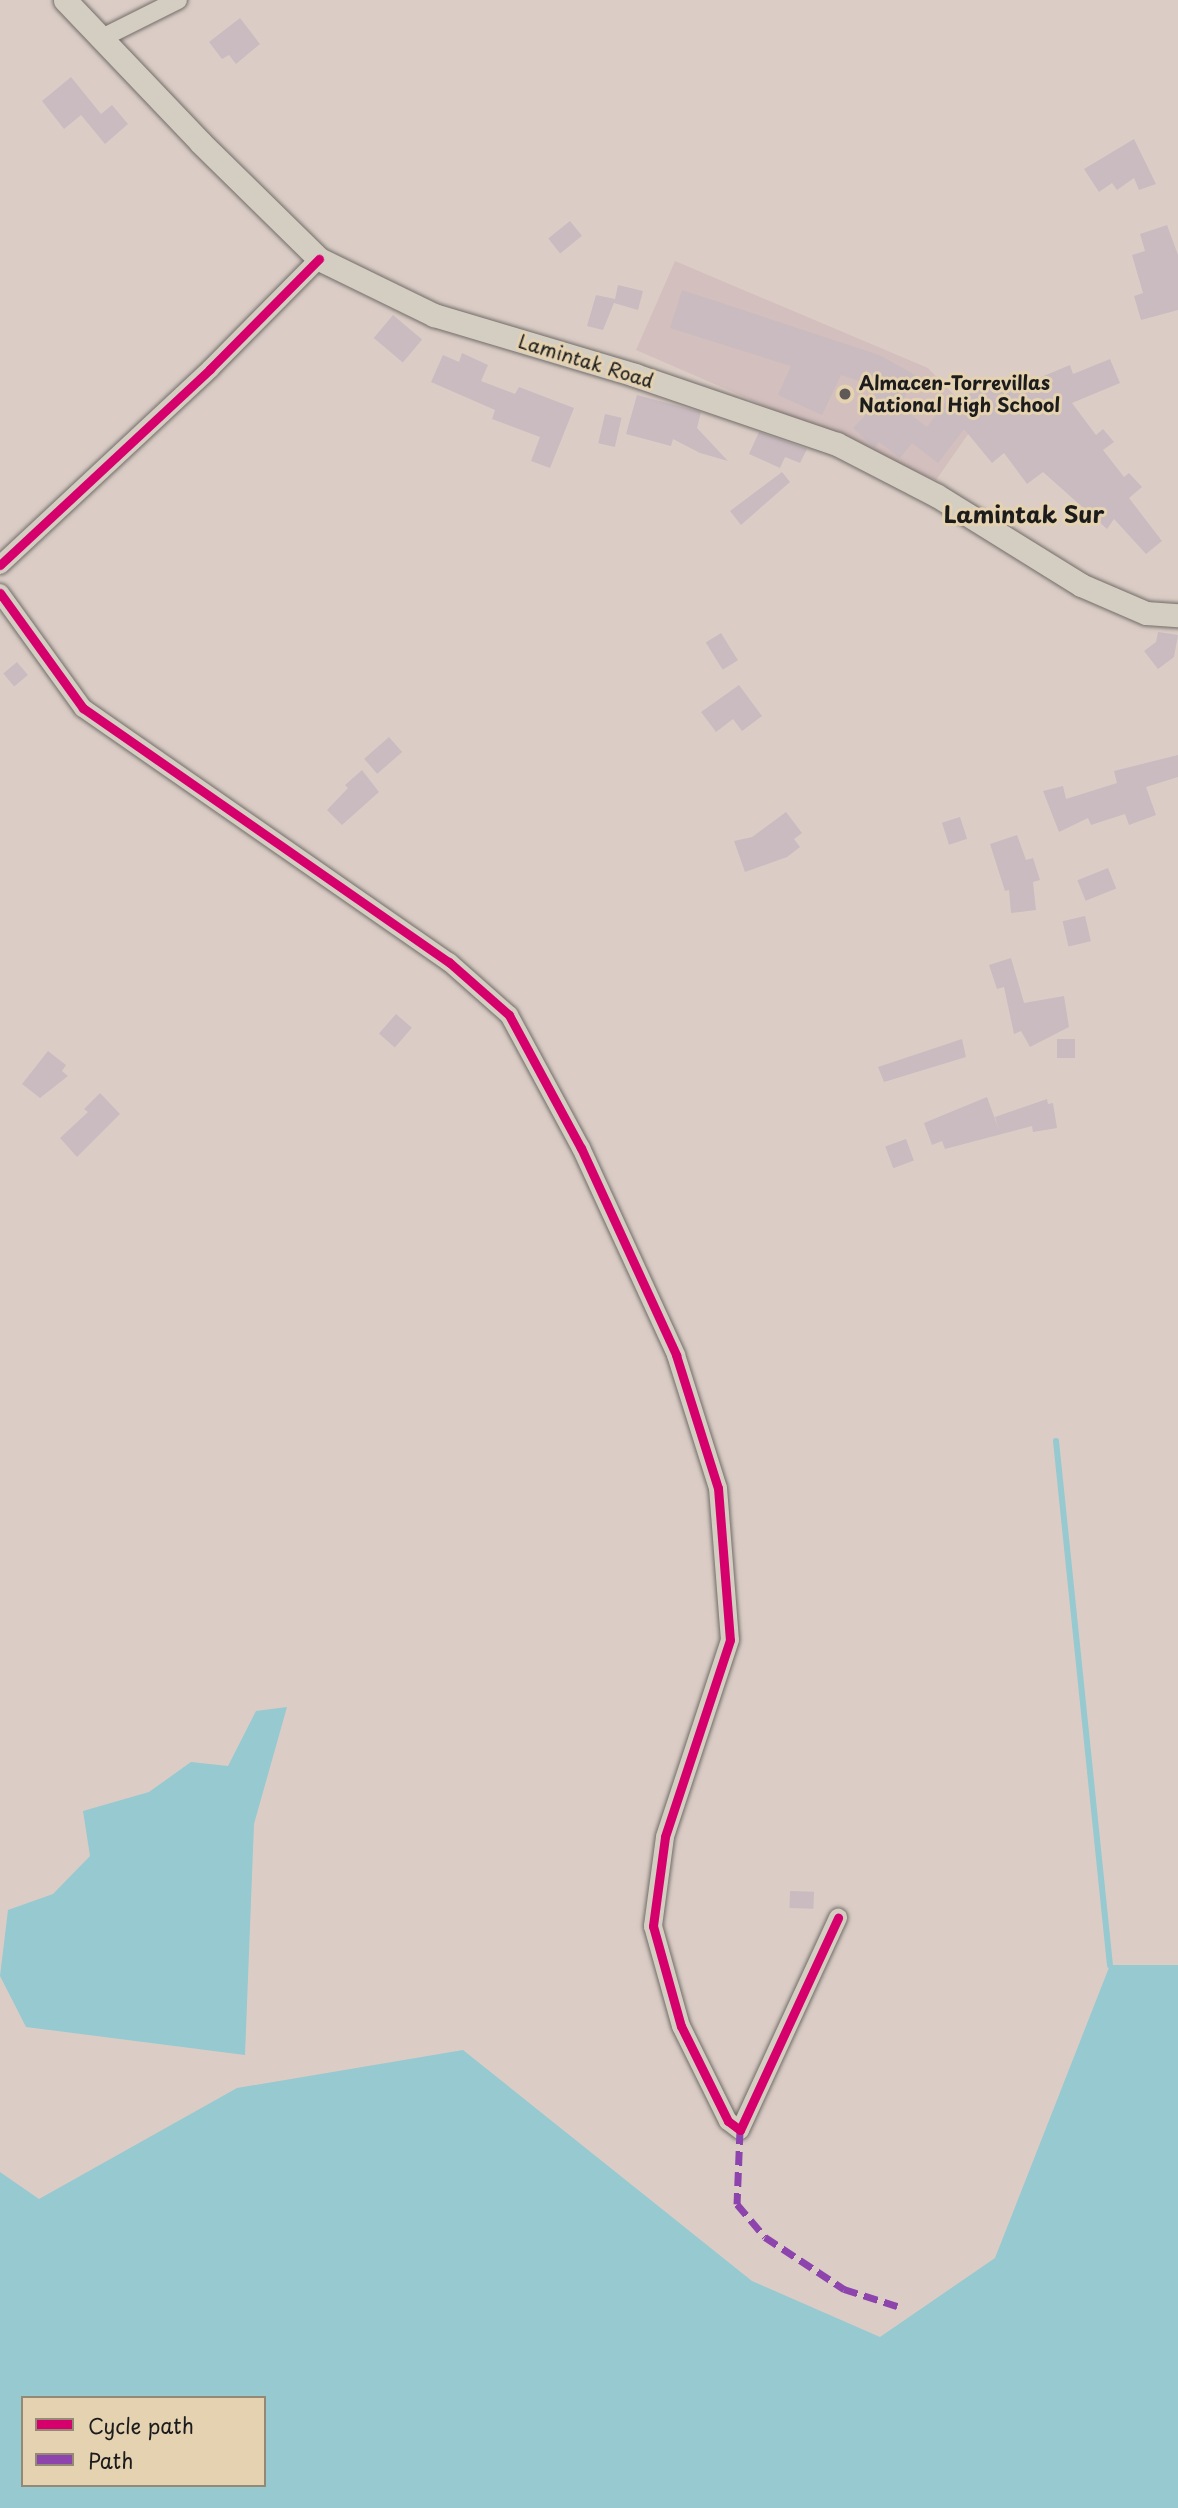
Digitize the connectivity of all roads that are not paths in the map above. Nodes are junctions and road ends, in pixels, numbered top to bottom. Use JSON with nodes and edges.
{"nodes":[{"id":1,"x":65,"y":0,"type":"edge"},
{"id":2,"x":178,"y":0,"type":"edge"},
{"id":3,"x":102,"y":38,"type":"junction"},
{"id":4,"x":319,"y":259,"type":"junction"},
{"id":5,"x":0,"y":565,"type":"edge"},
{"id":6,"x":0,"y":593,"type":"edge"},
{"id":7,"x":1178,"y":615,"type":"edge"},
{"id":8,"x":838,"y":1917,"type":"dead end"}],
"edges":[{"from":1,"to":3,"type":"main road","name":"Lamintak Road"},
{"from":2,"to":3,"type":"street"},
{"from":3,"to":4,"type":"main road","name":"Lamintak Road"},
{"from":4,"to":5,"type":"street"},
{"from":4,"to":7,"type":"main road","name":"Lamintak Road"},
{"from":6,"to":8,"type":"street"}]}
